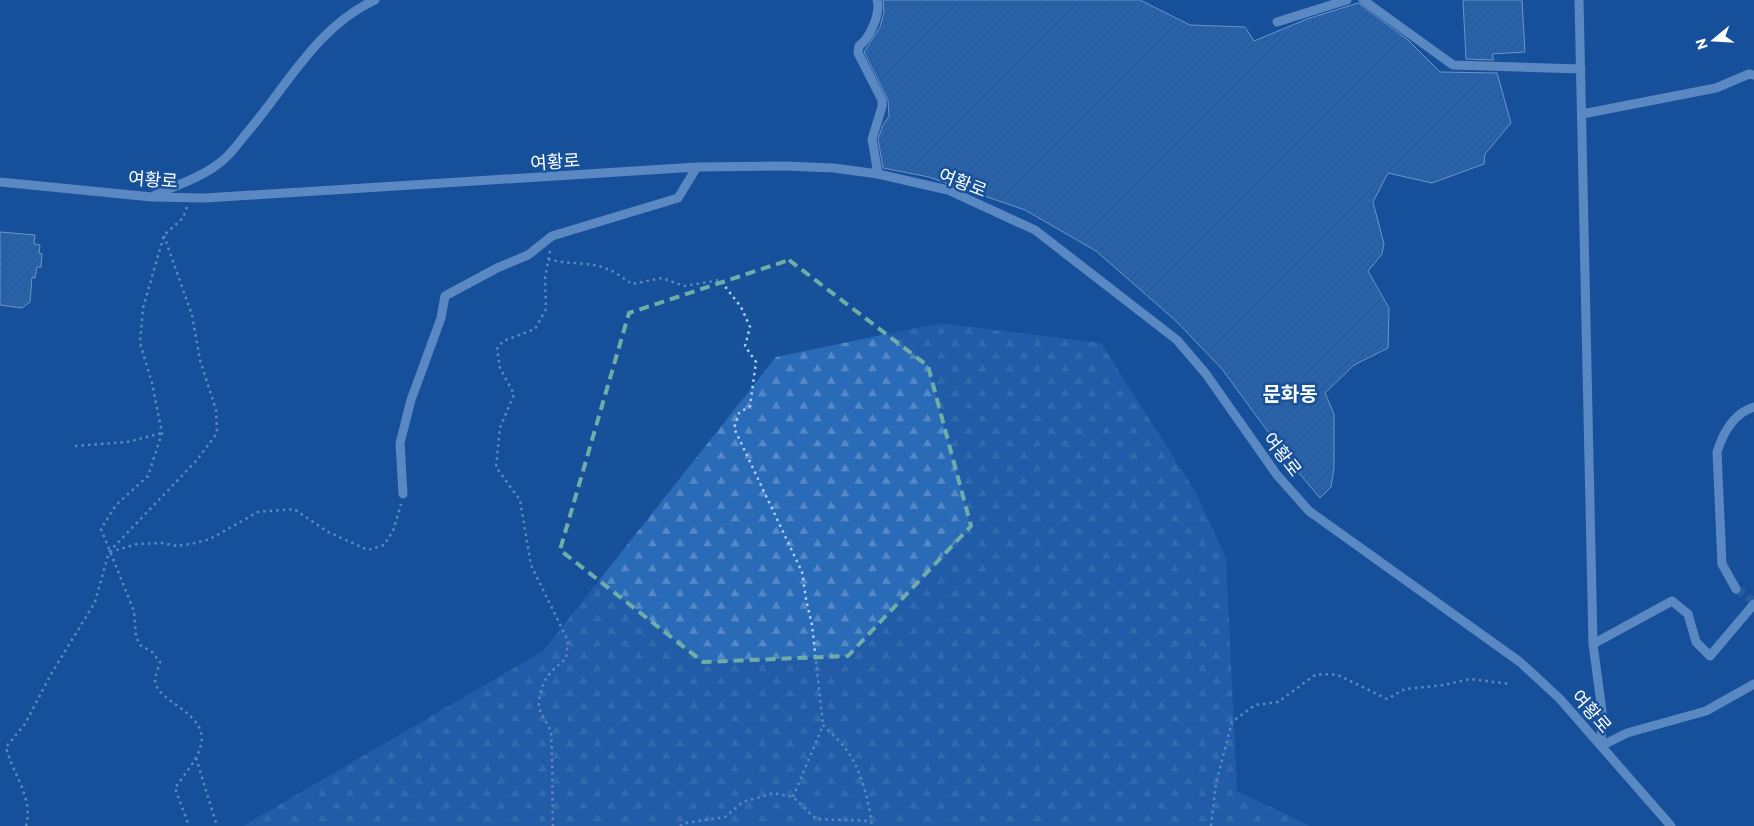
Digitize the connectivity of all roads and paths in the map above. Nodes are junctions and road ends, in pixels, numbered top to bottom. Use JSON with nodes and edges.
{"nodes":[{"id":1,"x":375,"y":0,"type":"edge"},
{"id":2,"x":877,"y":0,"type":"edge"},
{"id":3,"x":1347,"y":0,"type":"edge"},
{"id":4,"x":1363,"y":0,"type":"edge"},
{"id":5,"x":1579,"y":0,"type":"edge"},
{"id":6,"x":1277,"y":22,"type":"dead end"},
{"id":7,"x":1581,"y":69,"type":"junction"},
{"id":8,"x":1754,"y":75,"type":"edge"},
{"id":9,"x":1582,"y":114,"type":"junction"},
{"id":10,"x":697,"y":167,"type":"junction"},
{"id":11,"x":878,"y":174,"type":"junction"},
{"id":12,"x":0,"y":182,"type":"edge"},
{"id":13,"x":152,"y":197,"type":"junction"},
{"id":14,"x":190,"y":198,"type":"junction"},
{"id":15,"x":164,"y":235,"type":"junction"},
{"id":16,"x":552,"y":236,"type":"junction"},
{"id":17,"x":548,"y":259,"type":"junction"},
{"id":18,"x":1754,"y":407,"type":"edge"},
{"id":19,"x":162,"y":433,"type":"junction"},
{"id":20,"x":75,"y":446,"type":"dead end"},
{"id":21,"x":403,"y":494,"type":"joint"},
{"id":22,"x":109,"y":552,"type":"junction"},
{"id":23,"x":1736,"y":589,"type":"tunnel mouth"},
{"id":24,"x":1754,"y":604,"type":"edge"},
{"id":25,"x":1594,"y":644,"type":"junction"},
{"id":26,"x":1510,"y":684,"type":"dead end"},
{"id":27,"x":1754,"y":684,"type":"edge"},
{"id":28,"x":823,"y":725,"type":"junction"},
{"id":29,"x":1601,"y":746,"type":"junction"},
{"id":30,"x":195,"y":756,"type":"junction"},
{"id":31,"x":793,"y":797,"type":"junction"},
{"id":32,"x":872,"y":821,"type":"junction"},
{"id":33,"x":26,"y":826,"type":"edge"},
{"id":34,"x":189,"y":826,"type":"edge"},
{"id":35,"x":217,"y":826,"type":"edge"},
{"id":36,"x":553,"y":826,"type":"edge"},
{"id":37,"x":680,"y":826,"type":"edge"},
{"id":38,"x":872,"y":826,"type":"edge"},
{"id":39,"x":1210,"y":826,"type":"edge"},
{"id":40,"x":1670,"y":826,"type":"edge"}],
"edges":[{"from":1,"to":13,"type":"street"},
{"from":2,"to":11,"type":"street"},
{"from":3,"to":6,"type":"street"},
{"from":4,"to":7,"type":"street"},
{"from":5,"to":7,"type":"street"},
{"from":7,"to":9,"type":"street"},
{"from":8,"to":9,"type":"street"},
{"from":9,"to":25,"type":"street"},
{"from":10,"to":11,"type":"street","name":"여황로"},
{"from":10,"to":14,"type":"street","name":"여황로"},
{"from":10,"to":16,"type":"street"},
{"from":11,"to":29,"type":"street","name":"여황로"},
{"from":12,"to":13,"type":"street","name":"여황로"},
{"from":13,"to":14,"type":"street","name":"여황로"},
{"from":14,"to":15,"type":"path"},
{"from":15,"to":19,"type":"path"},
{"from":15,"to":22,"type":"path"},
{"from":16,"to":17,"type":"path"},
{"from":16,"to":21,"type":"street"},
{"from":17,"to":28,"type":"path"},
{"from":17,"to":36,"type":"path"},
{"from":18,"to":23,"type":"street"},
{"from":19,"to":20,"type":"path"},
{"from":19,"to":22,"type":"path"},
{"from":21,"to":22,"type":"path"},
{"from":22,"to":30,"type":"path"},
{"from":22,"to":33,"type":"path"},
{"from":24,"to":25,"type":"street"},
{"from":25,"to":29,"type":"street"},
{"from":26,"to":39,"type":"path"},
{"from":27,"to":29,"type":"street"},
{"from":28,"to":31,"type":"path"},
{"from":28,"to":32,"type":"path"},
{"from":29,"to":40,"type":"street","name":"여황로"},
{"from":30,"to":34,"type":"path"},
{"from":30,"to":35,"type":"path"},
{"from":31,"to":32,"type":"path"},
{"from":31,"to":37,"type":"path"},
{"from":32,"to":38,"type":"path"}]}
